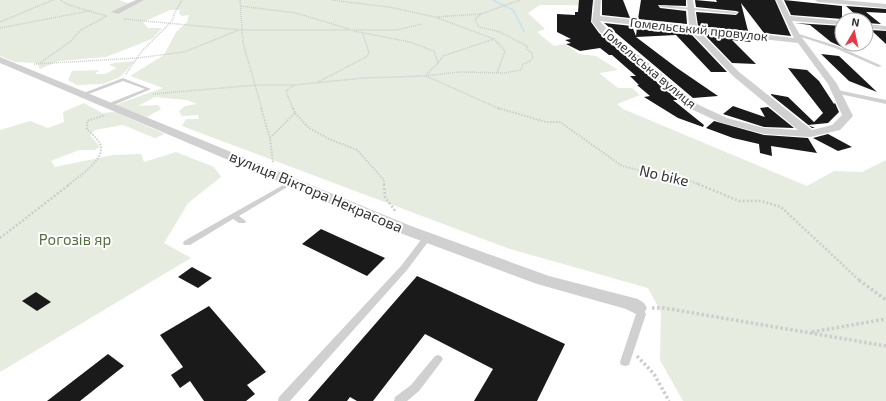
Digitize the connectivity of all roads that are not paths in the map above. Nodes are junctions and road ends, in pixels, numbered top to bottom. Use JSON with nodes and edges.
{"nodes":[{"id":1,"x":141,"y":0,"type":"edge"},
{"id":2,"x":598,"y":0,"type":"edge"},
{"id":3,"x":779,"y":0,"type":"edge"},
{"id":4,"x":818,"y":0,"type":"edge"},
{"id":5,"x":691,"y":4,"type":"edge"},
{"id":6,"x":660,"y":6,"type":"dead end"},
{"id":7,"x":886,"y":6,"type":"edge"},
{"id":8,"x":736,"y":13,"type":"dead end"},
{"id":9,"x":112,"y":15,"type":"road end"},
{"id":10,"x":597,"y":18,"type":"junction"},
{"id":11,"x":788,"y":18,"type":"junction"},
{"id":12,"x":834,"y":22,"type":"edge"},
{"id":13,"x":874,"y":27,"type":"edge"},
{"id":14,"x":886,"y":28,"type":"edge"},
{"id":15,"x":693,"y":29,"type":"junction"},
{"id":16,"x":799,"y":38,"type":"junction"},
{"id":17,"x":6,"y":63,"type":"edge"},
{"id":18,"x":880,"y":66,"type":"dead end"},
{"id":19,"x":837,"y":92,"type":"junction"},
{"id":20,"x":84,"y":94,"type":"junction"},
{"id":21,"x":886,"y":102,"type":"edge"},
{"id":22,"x":114,"y":108,"type":"junction"},
{"id":23,"x":810,"y":134,"type":"junction"},
{"id":24,"x":292,"y":182,"type":"junction"},
{"id":25,"x":233,"y":216,"type":"junction"},
{"id":26,"x":242,"y":221,"type":"dead end"},
{"id":27,"x":427,"y":238,"type":"junction"},
{"id":28,"x":187,"y":243,"type":"dead end"},
{"id":29,"x":638,"y":308,"type":"joint"},
{"id":30,"x":438,"y":359,"type":"dead end"},
{"id":31,"x":625,"y":362,"type":"dead end"},
{"id":32,"x":283,"y":401,"type":"edge"},
{"id":33,"x":398,"y":401,"type":"edge"}],
"edges":[{"from":1,"to":9,"type":"street"},
{"from":2,"to":10,"type":"street","name":"Гомельська вулиця"},
{"from":3,"to":11,"type":"street","name":"Гомельська вулиця"},
{"from":4,"to":7,"type":"street"},
{"from":5,"to":6,"type":"lane"},
{"from":5,"to":8,"type":"lane"},
{"from":5,"to":15,"type":"street"},
{"from":10,"to":15,"type":"street","name":"Гомельський провулок"},
{"from":10,"to":23,"type":"street","name":"Гомельська вулиця"},
{"from":11,"to":12,"type":"street"},
{"from":11,"to":16,"type":"street","name":"Гомельська вулиця"},
{"from":13,"to":14,"type":"street"},
{"from":15,"to":16,"type":"street","name":"Гомельський провулок"},
{"from":15,"to":23,"type":"street"},
{"from":16,"to":18,"type":"lane"},
{"from":16,"to":19,"type":"street","name":"Гомельська вулиця"},
{"from":17,"to":20,"type":"street","name":"вулиця Віктора Некрасова"},
{"from":19,"to":21,"type":"lane"},
{"from":19,"to":23,"type":"street","name":"Гомельська вулиця"},
{"from":20,"to":22,"type":"street","name":"вулиця Віктора Некрасова"},
{"from":20,"to":22,"type":"lane"},
{"from":22,"to":24,"type":"street","name":"вулиця Віктора Некрасова"},
{"from":24,"to":25,"type":"lane"},
{"from":24,"to":27,"type":"street","name":"вулиця Віктора Некрасова"},
{"from":25,"to":26,"type":"lane"},
{"from":25,"to":28,"type":"lane"},
{"from":27,"to":29,"type":"street","name":"вулиця Віктора Некрасова"},
{"from":27,"to":32,"type":"lane"},
{"from":29,"to":31,"type":"lane"},
{"from":30,"to":33,"type":"lane"}]}
